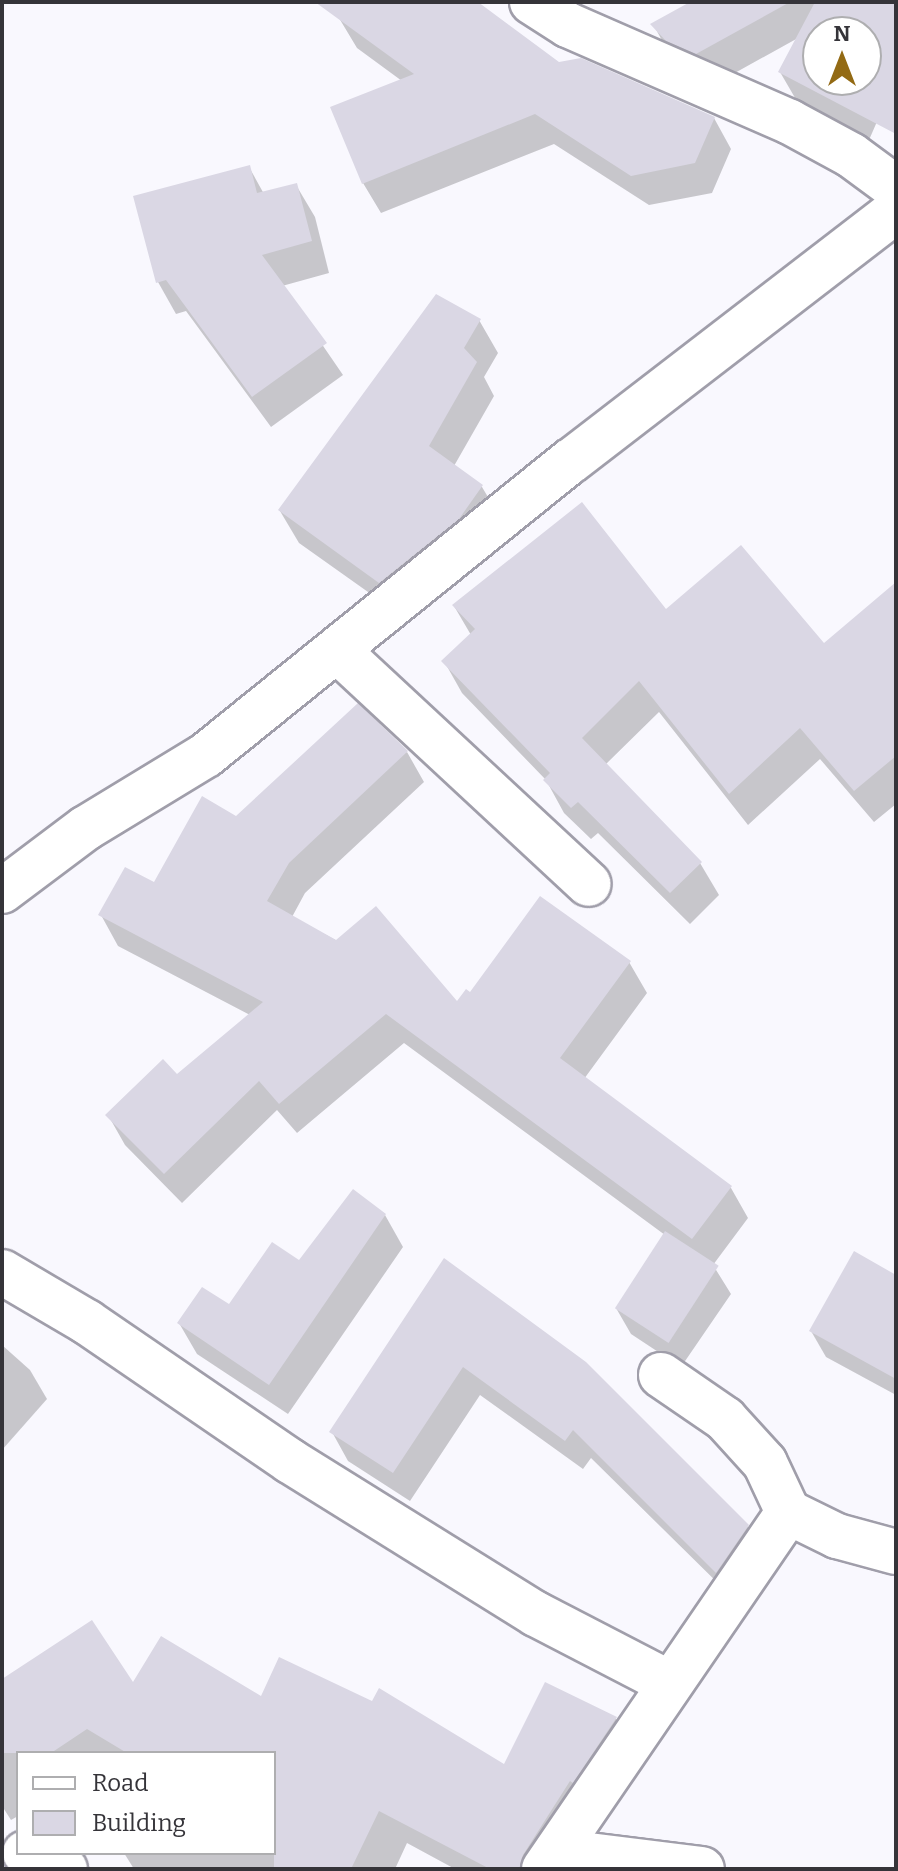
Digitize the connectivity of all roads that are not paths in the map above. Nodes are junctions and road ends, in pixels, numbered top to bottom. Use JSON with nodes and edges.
{"nodes":[{"id":1,"x":532,"y":2,"type":"edge"},
{"id":2,"x":896,"y":188,"type":"edge"},
{"id":3,"x":896,"y":211,"type":"edge"},
{"id":4,"x":338,"y":651,"type":"junction"},
{"id":5,"x":589,"y":884,"type":"dead end"},
{"id":6,"x":2,"y":891,"type":"edge"},
{"id":7,"x":2,"y":1272,"type":"edge"},
{"id":8,"x":661,"y":1375,"type":"dead end"},
{"id":9,"x":788,"y":1512,"type":"junction"},
{"id":10,"x":896,"y":1552,"type":"edge"},
{"id":11,"x":669,"y":1683,"type":"junction"},
{"id":12,"x":30,"y":1855,"type":"edge"},
{"id":13,"x":551,"y":1860,"type":"edge"},
{"id":14,"x":65,"y":1869,"type":"edge"},
{"id":15,"x":702,"y":1869,"type":"edge"}],
"edges":[{"from":1,"to":2,"type":"street"},
{"from":3,"to":4,"type":"street"},
{"from":4,"to":5,"type":"street"},
{"from":4,"to":6,"type":"street"},
{"from":7,"to":11,"type":"street"},
{"from":8,"to":9,"type":"street"},
{"from":9,"to":10,"type":"street"},
{"from":9,"to":11,"type":"street"},
{"from":11,"to":13,"type":"street"},
{"from":12,"to":14,"type":"street"},
{"from":13,"to":15,"type":"street"}]}
